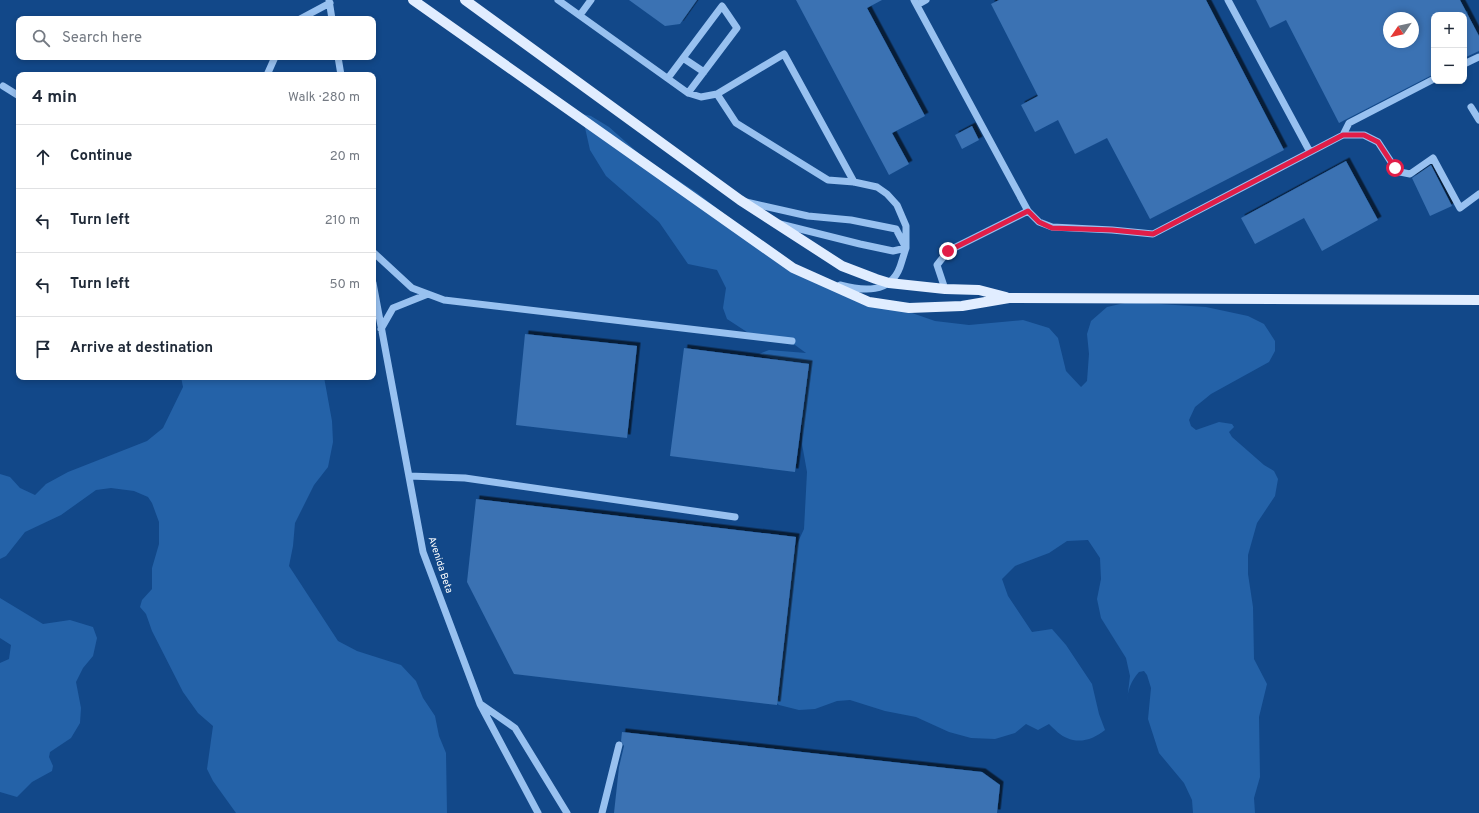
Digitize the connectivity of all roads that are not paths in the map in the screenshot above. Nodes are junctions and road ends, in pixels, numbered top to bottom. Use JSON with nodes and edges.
{"nodes":[{"id":1,"x":413,"y":0,"type":"edge"},
{"id":2,"x":465,"y":0,"type":"edge"},
{"id":3,"x":558,"y":0,"type":"edge"},
{"id":4,"x":591,"y":0,"type":"edge"},
{"id":5,"x":926,"y":0,"type":"edge"},
{"id":6,"x":1228,"y":0,"type":"edge"},
{"id":7,"x":330,"y":1,"type":"edge"},
{"id":8,"x":915,"y":2,"type":"edge"},
{"id":9,"x":580,"y":15,"type":"junction"},
{"id":10,"x":305,"y":16,"type":"edge"},
{"id":11,"x":332,"y":16,"type":"edge"},
{"id":12,"x":1479,"y":57,"type":"edge"},
{"id":13,"x":683,"y":58,"type":"junction"},
{"id":14,"x":274,"y":60,"type":"edge"},
{"id":15,"x":338,"y":60,"type":"edge"},
{"id":16,"x":1467,"y":63,"type":"edge"},
{"id":17,"x":268,"y":72,"type":"edge"},
{"id":18,"x":340,"y":72,"type":"edge"},
{"id":19,"x":704,"y":72,"type":"junction"},
{"id":20,"x":668,"y":78,"type":"junction"},
{"id":21,"x":1431,"y":81,"type":"edge"},
{"id":22,"x":3,"y":86,"type":"dead end"},
{"id":23,"x":688,"y":93,"type":"junction"},
{"id":24,"x":16,"y":94,"type":"edge"},
{"id":25,"x":717,"y":94,"type":"junction"},
{"id":26,"x":1471,"y":107,"type":"dead end"},
{"id":27,"x":1479,"y":120,"type":"edge"},
{"id":28,"x":1343,"y":135,"type":"junction"},
{"id":29,"x":1310,"y":152,"type":"junction"},
{"id":30,"x":854,"y":182,"type":"junction"},
{"id":31,"x":1479,"y":194,"type":"edge"},
{"id":32,"x":740,"y":200,"type":"junction"},
{"id":33,"x":1028,"y":211,"type":"junction"},
{"id":34,"x":770,"y":221,"type":"junction"},
{"id":35,"x":906,"y":248,"type":"junction"},
{"id":36,"x":376,"y":255,"type":"edge"},
{"id":37,"x":820,"y":280,"type":"junction"},
{"id":38,"x":890,"y":283,"type":"junction"},
{"id":39,"x":945,"y":289,"type":"junction"},
{"id":40,"x":428,"y":294,"type":"junction"},
{"id":41,"x":1009,"y":298,"type":"junction"},
{"id":42,"x":376,"y":300,"type":"edge"},
{"id":43,"x":1479,"y":300,"type":"edge"},
{"id":44,"x":381,"y":329,"type":"junction"},
{"id":45,"x":792,"y":341,"type":"dead end"},
{"id":46,"x":409,"y":476,"type":"junction"},
{"id":47,"x":735,"y":517,"type":"dead end"},
{"id":48,"x":480,"y":704,"type":"junction"},
{"id":49,"x":618,"y":745,"type":"dead end"},
{"id":50,"x":538,"y":813,"type":"edge"},
{"id":51,"x":567,"y":813,"type":"edge"},
{"id":52,"x":602,"y":813,"type":"edge"}],
"edges":[{"from":1,"to":37,"type":"main road"},
{"from":2,"to":32,"type":"main road"},
{"from":3,"to":9,"type":"street"},
{"from":4,"to":9,"type":"street"},
{"from":5,"to":8,"type":"street"},
{"from":6,"to":29,"type":"street"},
{"from":7,"to":10,"type":"street"},
{"from":7,"to":11,"type":"street"},
{"from":8,"to":33,"type":"street"},
{"from":9,"to":20,"type":"street"},
{"from":12,"to":16,"type":"street"},
{"from":13,"to":19,"type":"street"},
{"from":13,"to":19,"type":"street"},
{"from":13,"to":20,"type":"street"},
{"from":14,"to":17,"type":"street"},
{"from":15,"to":18,"type":"street"},
{"from":19,"to":23,"type":"street"},
{"from":20,"to":23,"type":"street"},
{"from":21,"to":28,"type":"street"},
{"from":22,"to":24,"type":"street"},
{"from":23,"to":25,"type":"street"},
{"from":25,"to":30,"type":"street"},
{"from":25,"to":30,"type":"street"},
{"from":26,"to":27,"type":"street"},
{"from":28,"to":29,"type":"street"},
{"from":28,"to":31,"type":"street"},
{"from":29,"to":33,"type":"street"},
{"from":30,"to":35,"type":"street"},
{"from":32,"to":34,"type":"main road"},
{"from":32,"to":35,"type":"street"},
{"from":33,"to":39,"type":"street"},
{"from":34,"to":35,"type":"street"},
{"from":34,"to":38,"type":"main road"},
{"from":35,"to":38,"type":"street"},
{"from":36,"to":40,"type":"street"},
{"from":37,"to":38,"type":"street"},
{"from":37,"to":41,"type":"main road"},
{"from":38,"to":39,"type":"main road"},
{"from":39,"to":41,"type":"main road"},
{"from":40,"to":44,"type":"street"},
{"from":40,"to":45,"type":"street"},
{"from":41,"to":43,"type":"main road"},
{"from":42,"to":44,"type":"street","name":"Avenida Beta"},
{"from":44,"to":46,"type":"street","name":"Avenida Beta"},
{"from":46,"to":47,"type":"street"},
{"from":46,"to":48,"type":"street","name":"Avenida Beta"},
{"from":48,"to":50,"type":"street","name":"Avenida Beta"},
{"from":48,"to":51,"type":"street"},
{"from":49,"to":52,"type":"street"}]}
